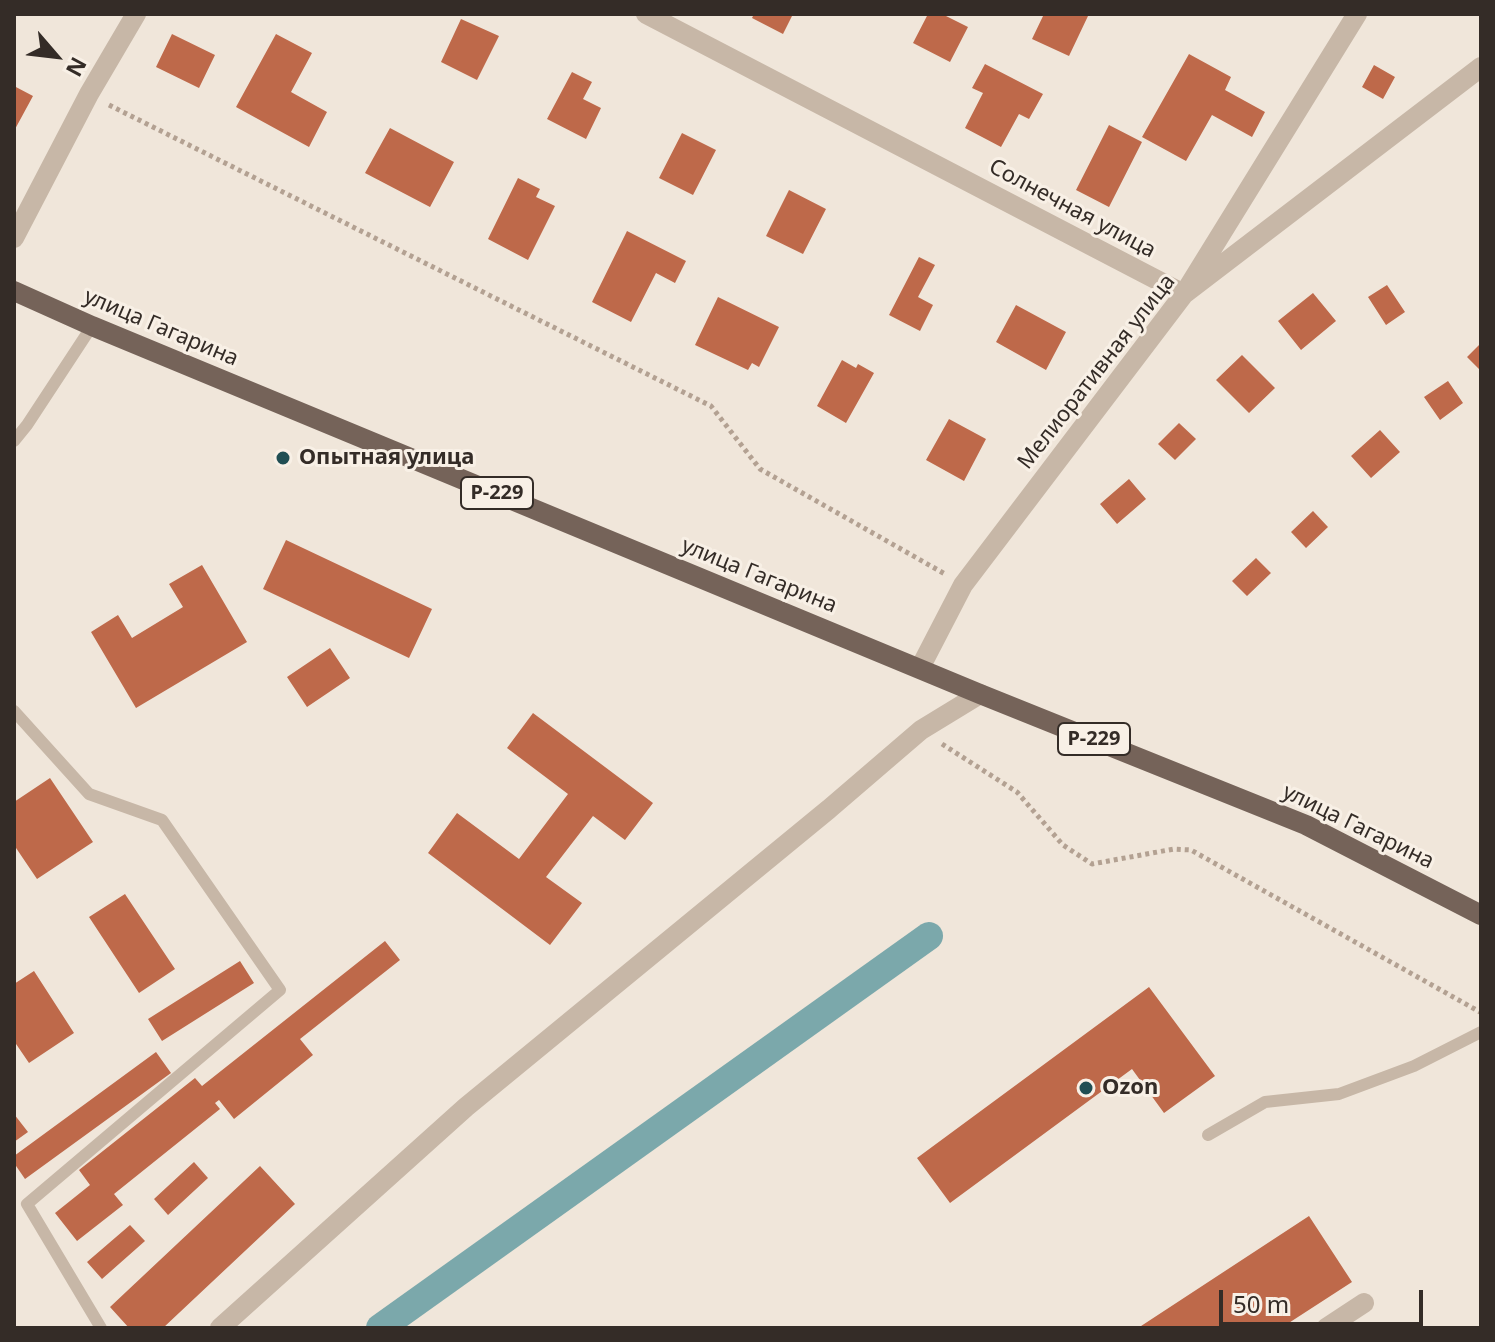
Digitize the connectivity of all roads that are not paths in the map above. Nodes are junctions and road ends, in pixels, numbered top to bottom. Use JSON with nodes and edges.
{"nodes":[{"id":1,"x":136,"y":14,"type":"edge"},
{"id":2,"x":646,"y":14,"type":"edge"},
{"id":3,"x":1349,"y":17,"type":"edge"},
{"id":4,"x":1481,"y":67,"type":"edge"},
{"id":5,"x":14,"y":238,"type":"edge"},
{"id":6,"x":14,"y":291,"type":"edge"},
{"id":7,"x":1184,"y":294,"type":"junction"},
{"id":8,"x":92,"y":326,"type":"junction"},
{"id":9,"x":14,"y":441,"type":"edge"},
{"id":10,"x":920,"y":668,"type":"junction"},
{"id":11,"x":980,"y":694,"type":"junction"},
{"id":12,"x":14,"y":711,"type":"edge"},
{"id":13,"x":1481,"y":915,"type":"edge"},
{"id":14,"x":1481,"y":1032,"type":"edge"},
{"id":15,"x":1208,"y":1135,"type":"dead end"},
{"id":16,"x":1364,"y":1303,"type":"dead end"},
{"id":17,"x":101,"y":1328,"type":"edge"},
{"id":18,"x":220,"y":1328,"type":"edge"},
{"id":19,"x":1326,"y":1328,"type":"edge"}],
"edges":[{"from":1,"to":5,"type":"street"},
{"from":2,"to":7,"type":"street","name":"Солнечная улица"},
{"from":3,"to":7,"type":"street"},
{"from":4,"to":7,"type":"street","name":"Мелиоративная улица"},
{"from":6,"to":8,"type":"main road","name":"улица Гагарина","number":"Р-229"},
{"from":7,"to":10,"type":"street","name":"Мелиоративная улица"},
{"from":8,"to":9,"type":"lane"},
{"from":8,"to":10,"type":"main road","name":"улица Гагарина","number":"Р-229"},
{"from":10,"to":11,"type":"main road","name":"улица Гагарина","number":"Р-229"},
{"from":11,"to":13,"type":"main road","name":"улица Гагарина","number":"Р-229"},
{"from":11,"to":18,"type":"street"},
{"from":12,"to":17,"type":"lane"},
{"from":14,"to":15,"type":"lane"},
{"from":16,"to":19,"type":"street"}]}
